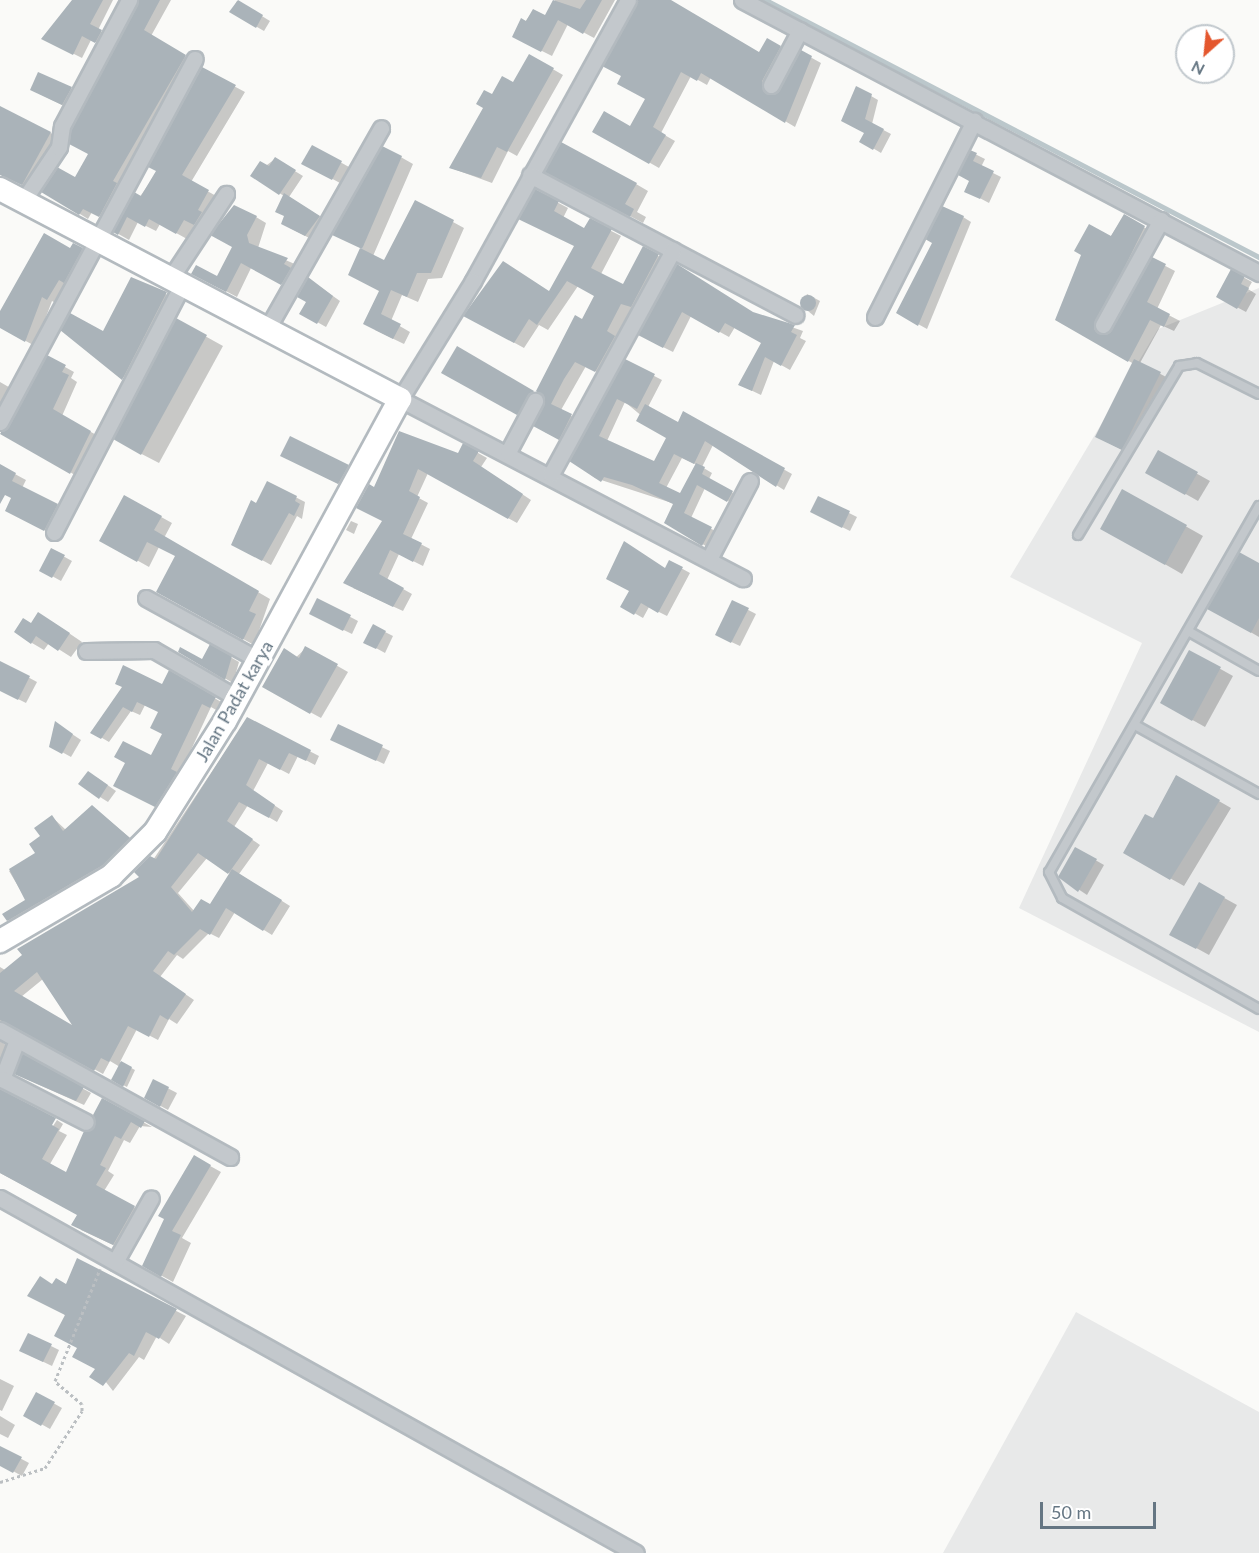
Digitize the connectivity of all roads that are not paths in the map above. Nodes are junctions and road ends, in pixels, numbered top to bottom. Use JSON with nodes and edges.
{"nodes":[{"id":1,"x":129,"y":0,"type":"edge"},
{"id":2,"x":628,"y":0,"type":"edge"},
{"id":3,"x":742,"y":0,"type":"edge"},
{"id":4,"x":800,"y":30,"type":"junction"},
{"id":5,"x":195,"y":58,"type":"dead end"},
{"id":6,"x":771,"y":85,"type":"dead end"},
{"id":7,"x":975,"y":121,"type":"junction"},
{"id":8,"x":381,"y":128,"type":"dead end"},
{"id":9,"x":530,"y":175,"type":"junction"},
{"id":10,"x":0,"y":189,"type":"edge"},
{"id":11,"x":226,"y":194,"type":"dead end"},
{"id":12,"x":23,"y":201,"type":"junction"},
{"id":13,"x":1161,"y":220,"type":"junction"},
{"id":14,"x":96,"y":239,"type":"junction"},
{"id":15,"x":673,"y":250,"type":"junction"},
{"id":16,"x":1259,"y":273,"type":"edge"},
{"id":17,"x":176,"y":282,"type":"junction"},
{"id":18,"x":795,"y":315,"type":"dead end"},
{"id":19,"x":875,"y":317,"type":"dead end"},
{"id":20,"x":1103,"y":325,"type":"dead end"},
{"id":21,"x":267,"y":329,"type":"junction"},
{"id":22,"x":1259,"y":394,"type":"edge"},
{"id":23,"x":400,"y":399,"type":"junction"},
{"id":24,"x":534,"y":401,"type":"dead end"},
{"id":25,"x":0,"y":422,"type":"edge"},
{"id":26,"x":508,"y":452,"type":"junction"},
{"id":27,"x":551,"y":474,"type":"junction"},
{"id":28,"x":750,"y":481,"type":"dead end"},
{"id":29,"x":1259,"y":506,"type":"edge"},
{"id":30,"x":54,"y":532,"type":"dead end"},
{"id":31,"x":1078,"y":535,"type":"dead end"},
{"id":32,"x":709,"y":559,"type":"junction"},
{"id":33,"x":743,"y":578,"type":"dead end"},
{"id":34,"x":146,"y":598,"type":"dead end"},
{"id":35,"x":1188,"y":631,"type":"junction"},
{"id":36,"x":86,"y":651,"type":"dead end"},
{"id":37,"x":259,"y":660,"type":"junction"},
{"id":38,"x":1259,"y":671,"type":"edge"},
{"id":39,"x":237,"y":698,"type":"junction"},
{"id":40,"x":1135,"y":725,"type":"junction"},
{"id":41,"x":1259,"y":794,"type":"edge"},
{"id":42,"x":0,"y":941,"type":"edge"},
{"id":43,"x":1259,"y":1009,"type":"edge"},
{"id":44,"x":0,"y":1030,"type":"edge"},
{"id":45,"x":17,"y":1040,"type":"junction"},
{"id":46,"x":1,"y":1080,"type":"edge"},
{"id":47,"x":86,"y":1122,"type":"dead end"},
{"id":48,"x":230,"y":1157,"type":"dead end"},
{"id":49,"x":0,"y":1198,"type":"edge"},
{"id":50,"x":152,"y":1198,"type":"dead end"},
{"id":51,"x":110,"y":1259,"type":"junction"},
{"id":52,"x":636,"y":1553,"type":"edge"}],
"edges":[{"from":1,"to":12,"type":"street"},
{"from":2,"to":9,"type":"street"},
{"from":3,"to":4,"type":"street"},
{"from":4,"to":6,"type":"street"},
{"from":4,"to":7,"type":"street"},
{"from":5,"to":14,"type":"street"},
{"from":7,"to":13,"type":"street"},
{"from":7,"to":19,"type":"street"},
{"from":8,"to":21,"type":"street"},
{"from":9,"to":15,"type":"street"},
{"from":9,"to":23,"type":"street"},
{"from":10,"to":12,"type":"main road"},
{"from":11,"to":17,"type":"street"},
{"from":12,"to":14,"type":"main road"},
{"from":13,"to":16,"type":"street"},
{"from":13,"to":20,"type":"street"},
{"from":14,"to":17,"type":"main road"},
{"from":14,"to":25,"type":"street"},
{"from":15,"to":18,"type":"street"},
{"from":15,"to":27,"type":"street"},
{"from":17,"to":21,"type":"main road"},
{"from":17,"to":30,"type":"street"},
{"from":21,"to":23,"type":"main road"},
{"from":22,"to":31,"type":"lane"},
{"from":23,"to":26,"type":"street"},
{"from":23,"to":37,"type":"main road","name":"Jalan Padat karya"},
{"from":24,"to":26,"type":"street"},
{"from":26,"to":27,"type":"street"},
{"from":27,"to":32,"type":"street"},
{"from":28,"to":32,"type":"street"},
{"from":29,"to":35,"type":"lane"},
{"from":32,"to":33,"type":"street"},
{"from":34,"to":37,"type":"street"},
{"from":35,"to":38,"type":"lane"},
{"from":35,"to":40,"type":"lane"},
{"from":36,"to":39,"type":"street"},
{"from":37,"to":39,"type":"main road","name":"Jalan Padat karya"},
{"from":39,"to":42,"type":"main road","name":"Jalan Padat karya"},
{"from":40,"to":41,"type":"lane"},
{"from":40,"to":43,"type":"lane"},
{"from":44,"to":45,"type":"street"},
{"from":45,"to":46,"type":"street"},
{"from":45,"to":48,"type":"street"},
{"from":46,"to":47,"type":"street"},
{"from":49,"to":51,"type":"street"},
{"from":50,"to":51,"type":"street"},
{"from":51,"to":52,"type":"street"}]}
